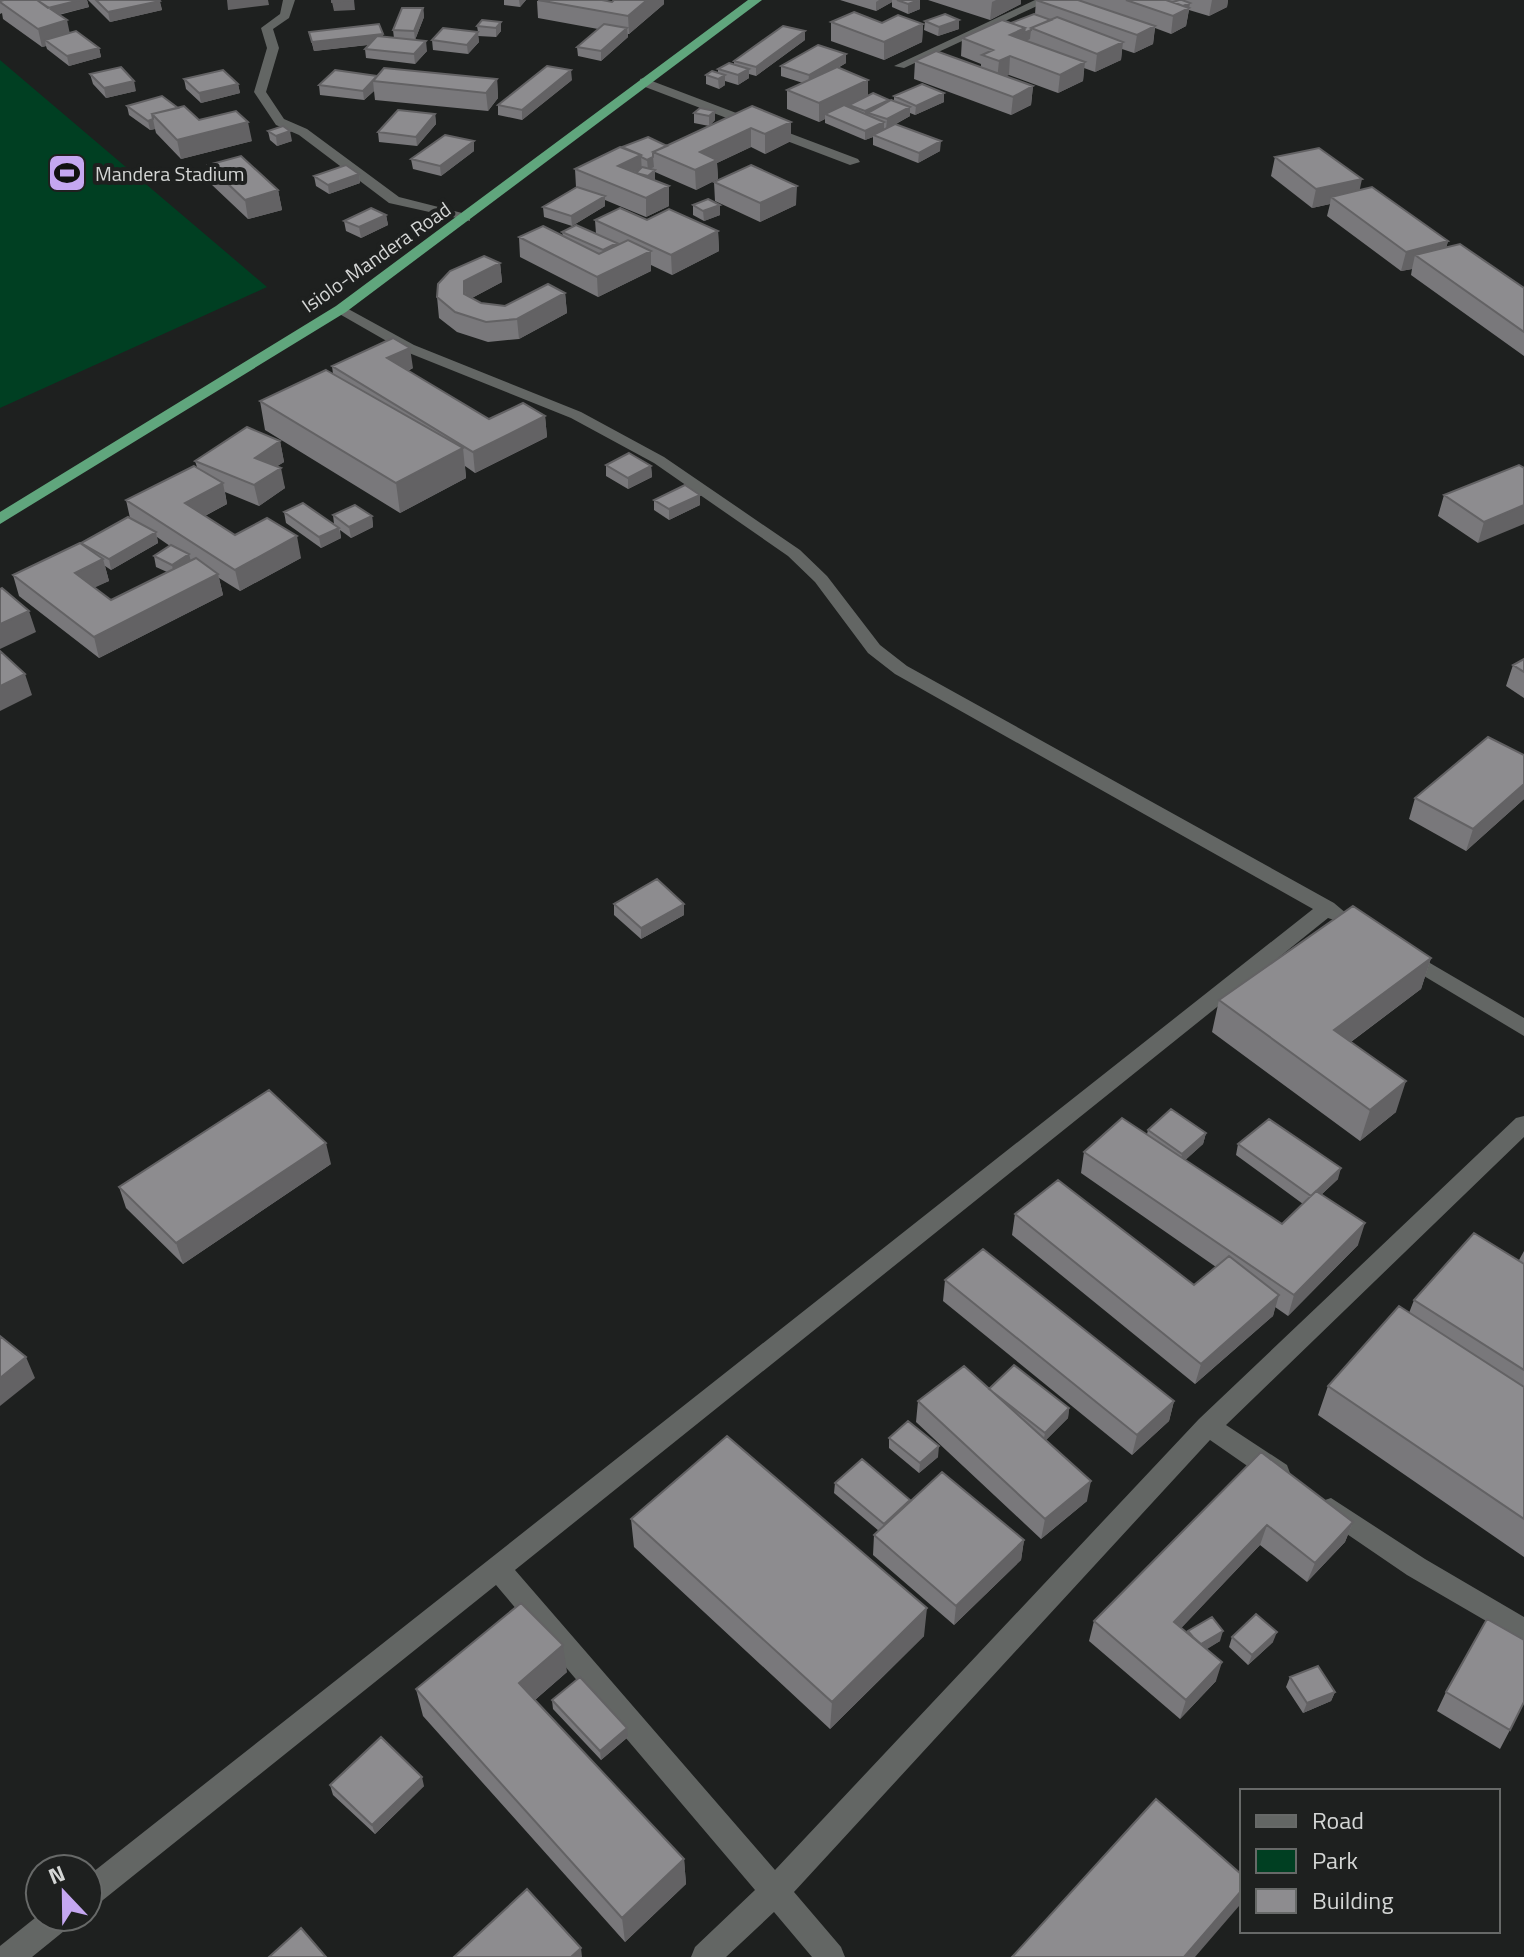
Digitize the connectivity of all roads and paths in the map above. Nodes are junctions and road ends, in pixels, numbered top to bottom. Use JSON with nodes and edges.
{"nodes":[{"id":1,"x":289,"y":0,"type":"edge"},
{"id":2,"x":756,"y":0,"type":"edge"},
{"id":3,"x":1044,"y":0,"type":"edge"},
{"id":4,"x":900,"y":66,"type":"dead end"},
{"id":5,"x":644,"y":82,"type":"junction"},
{"id":6,"x":854,"y":162,"type":"dead end"},
{"id":7,"x":465,"y":218,"type":"junction"},
{"id":8,"x":341,"y":309,"type":"junction"},
{"id":9,"x":0,"y":519,"type":"edge"},
{"id":10,"x":1327,"y":908,"type":"junction"},
{"id":11,"x":1354,"y":924,"type":"edge"},
{"id":12,"x":1393,"y":948,"type":"edge"},
{"id":13,"x":1524,"y":1028,"type":"edge"},
{"id":14,"x":1524,"y":1124,"type":"edge"},
{"id":15,"x":1208,"y":1426,"type":"junction"},
{"id":16,"x":496,"y":1567,"type":"junction"},
{"id":17,"x":1524,"y":1631,"type":"edge"},
{"id":18,"x":104,"y":1881,"type":"edge"},
{"id":19,"x":776,"y":1890,"type":"junction"},
{"id":20,"x":39,"y":1933,"type":"edge"},
{"id":21,"x":9,"y":1957,"type":"edge"},
{"id":22,"x":705,"y":1957,"type":"edge"},
{"id":23,"x":831,"y":1957,"type":"edge"}],
"edges":[{"from":1,"to":7,"type":"street"},
{"from":2,"to":5,"type":"highway","name":"Isiolo-Mandera Road"},
{"from":3,"to":4,"type":"street"},
{"from":5,"to":6,"type":"street"},
{"from":5,"to":7,"type":"highway","name":"Isiolo-Mandera Road"},
{"from":7,"to":8,"type":"highway","name":"Isiolo-Mandera Road"},
{"from":8,"to":9,"type":"highway","name":"Isiolo-Mandera Road"},
{"from":8,"to":10,"type":"street"},
{"from":10,"to":11,"type":"street"},
{"from":10,"to":16,"type":"street"},
{"from":12,"to":13,"type":"street"},
{"from":14,"to":15,"type":"street"},
{"from":15,"to":17,"type":"street"},
{"from":15,"to":19,"type":"street"},
{"from":16,"to":18,"type":"street"},
{"from":16,"to":19,"type":"street"},
{"from":19,"to":22,"type":"street"},
{"from":19,"to":23,"type":"street"},
{"from":20,"to":21,"type":"street"}]}
